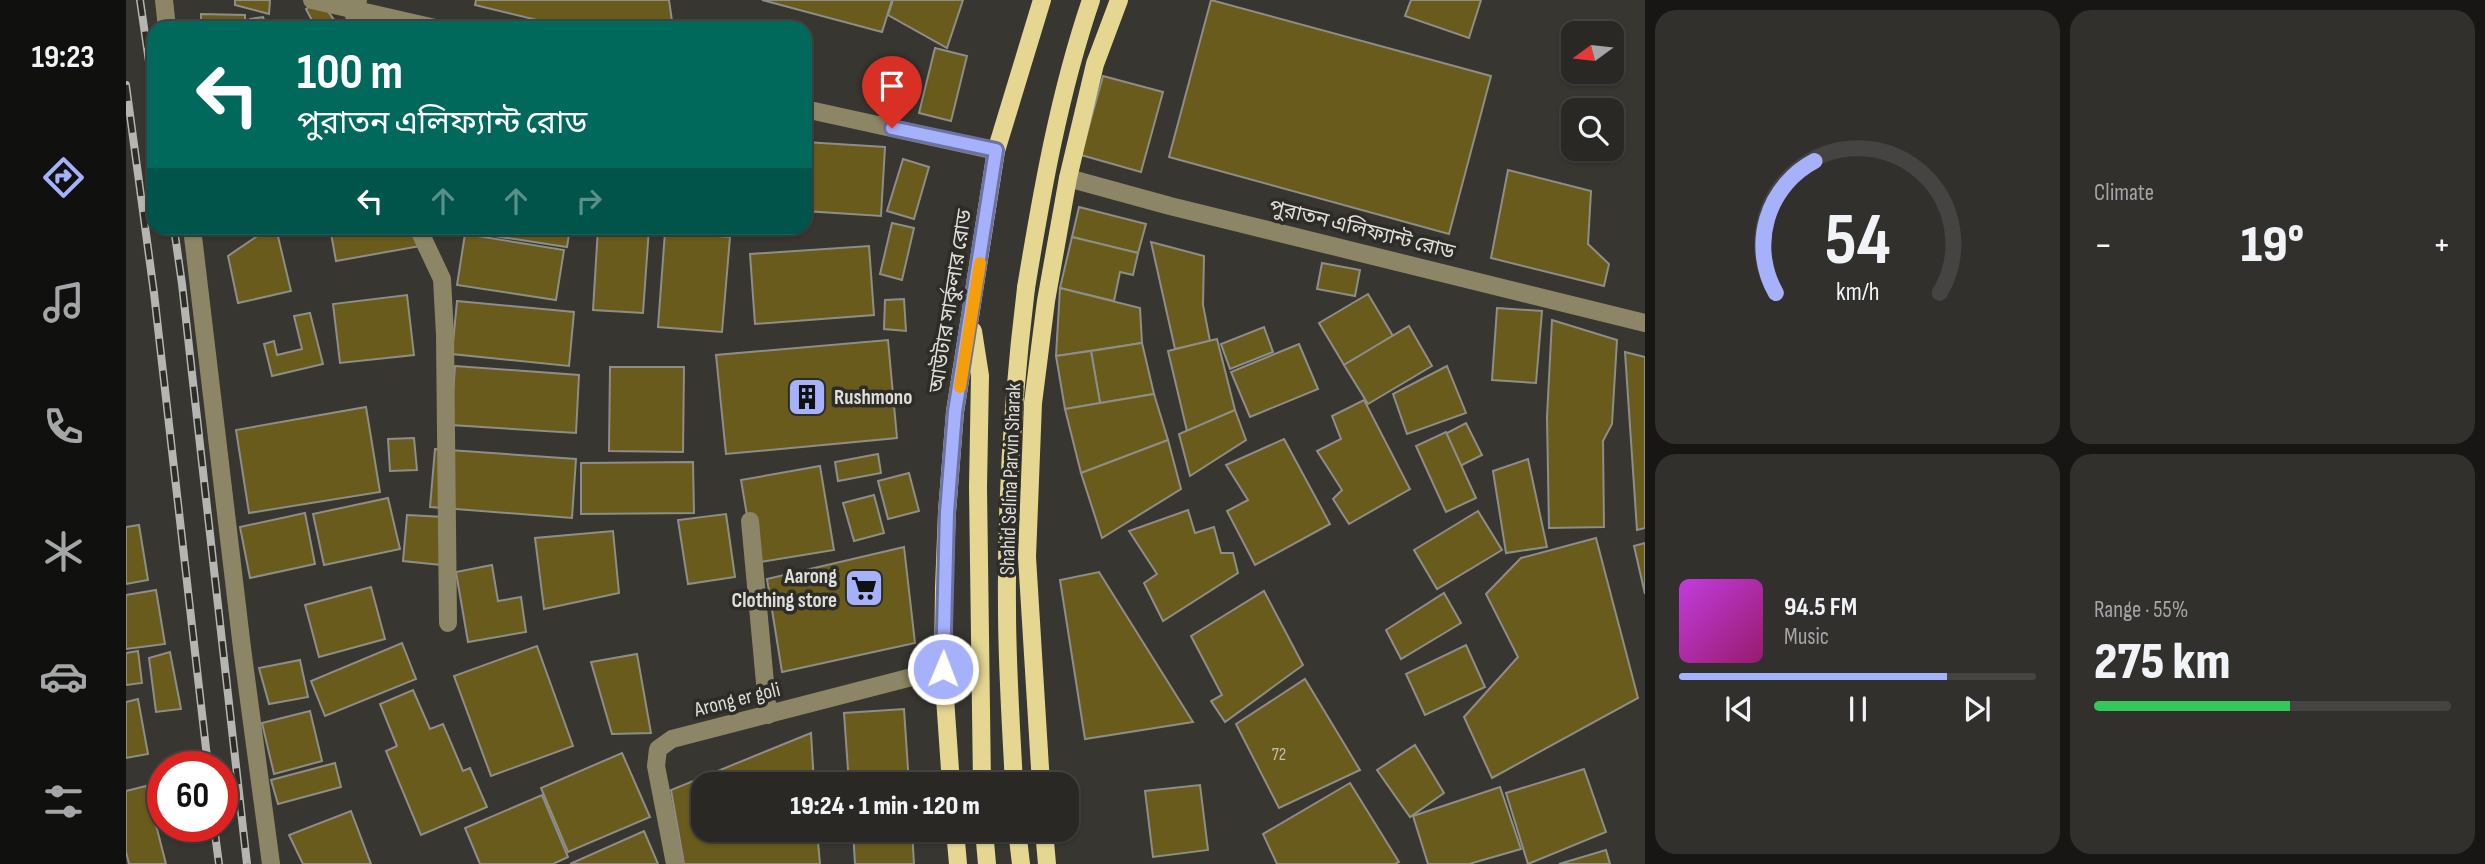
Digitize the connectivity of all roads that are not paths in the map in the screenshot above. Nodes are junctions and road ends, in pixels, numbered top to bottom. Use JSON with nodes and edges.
{"nodes":[{"id":1,"x":164,"y":0,"type":"edge"},
{"id":2,"x":312,"y":0,"type":"edge"},
{"id":3,"x":1042,"y":0,"type":"edge"},
{"id":4,"x":1091,"y":0,"type":"edge"},
{"id":5,"x":1119,"y":0,"type":"edge"},
{"id":6,"x":356,"y":13,"type":"edge"},
{"id":7,"x":166,"y":21,"type":"edge"},
{"id":8,"x":398,"y":21,"type":"edge"},
{"id":9,"x":812,"y":111,"type":"edge"},
{"id":10,"x":996,"y":150,"type":"junction"},
{"id":11,"x":1068,"y":178,"type":"junction"},
{"id":12,"x":193,"y":235,"type":"edge"},
{"id":13,"x":421,"y":235,"type":"edge"},
{"id":14,"x":971,"y":320,"type":"junction"},
{"id":15,"x":1645,"y":323,"type":"edge"},
{"id":16,"x":750,"y":521,"type":"dead end"},
{"id":17,"x":448,"y":623,"type":"dead end"},
{"id":18,"x":943,"y":669,"type":"junction"},
{"id":19,"x":768,"y":715,"type":"junction"},
{"id":20,"x":950,"y":772,"type":"edge"},
{"id":21,"x":982,"y":772,"type":"edge"},
{"id":22,"x":1014,"y":772,"type":"edge"},
{"id":23,"x":1040,"y":772,"type":"edge"},
{"id":24,"x":956,"y":842,"type":"edge"},
{"id":25,"x":985,"y":842,"type":"edge"},
{"id":26,"x":1018,"y":842,"type":"edge"},
{"id":27,"x":1045,"y":842,"type":"edge"},
{"id":28,"x":271,"y":864,"type":"edge"},
{"id":29,"x":675,"y":864,"type":"edge"},
{"id":30,"x":958,"y":864,"type":"edge"},
{"id":31,"x":987,"y":864,"type":"edge"},
{"id":32,"x":1021,"y":864,"type":"edge"},
{"id":33,"x":1047,"y":864,"type":"edge"}],
"edges":[{"from":1,"to":7,"type":"street"},
{"from":2,"to":6,"type":"street"},
{"from":3,"to":10,"type":"main road","name":"আউটার সার্কুলার রোড"},
{"from":4,"to":22,"type":"main road","bridge":true},
{"from":5,"to":11,"type":"main road","name":"Shahid Selina Parvin Sharak"},
{"from":6,"to":8,"type":"street"},
{"from":9,"to":10,"type":"street"},
{"from":10,"to":14,"type":"main road","name":"আউটার সার্কুলার রোড"},
{"from":11,"to":15,"type":"street","name":"পুরাতন এলিফ্যান্ট রোড"},
{"from":11,"to":23,"type":"main road","name":"Shahid Selina Parvin Sharak"},
{"from":12,"to":28,"type":"street"},
{"from":13,"to":17,"type":"street"},
{"from":14,"to":18,"type":"main road","name":"আউটার সার্কুলার রোড"},
{"from":14,"to":21,"type":"main road"},
{"from":16,"to":19,"type":"street"},
{"from":18,"to":19,"type":"street","name":"Arong er goli"},
{"from":18,"to":20,"type":"main road","name":"আউটার সার্কুলার রোড"},
{"from":19,"to":29,"type":"street","name":"Arong er goli"},
{"from":24,"to":30,"type":"main road"},
{"from":25,"to":31,"type":"main road"},
{"from":26,"to":32,"type":"main road"},
{"from":27,"to":33,"type":"main road"}]}
